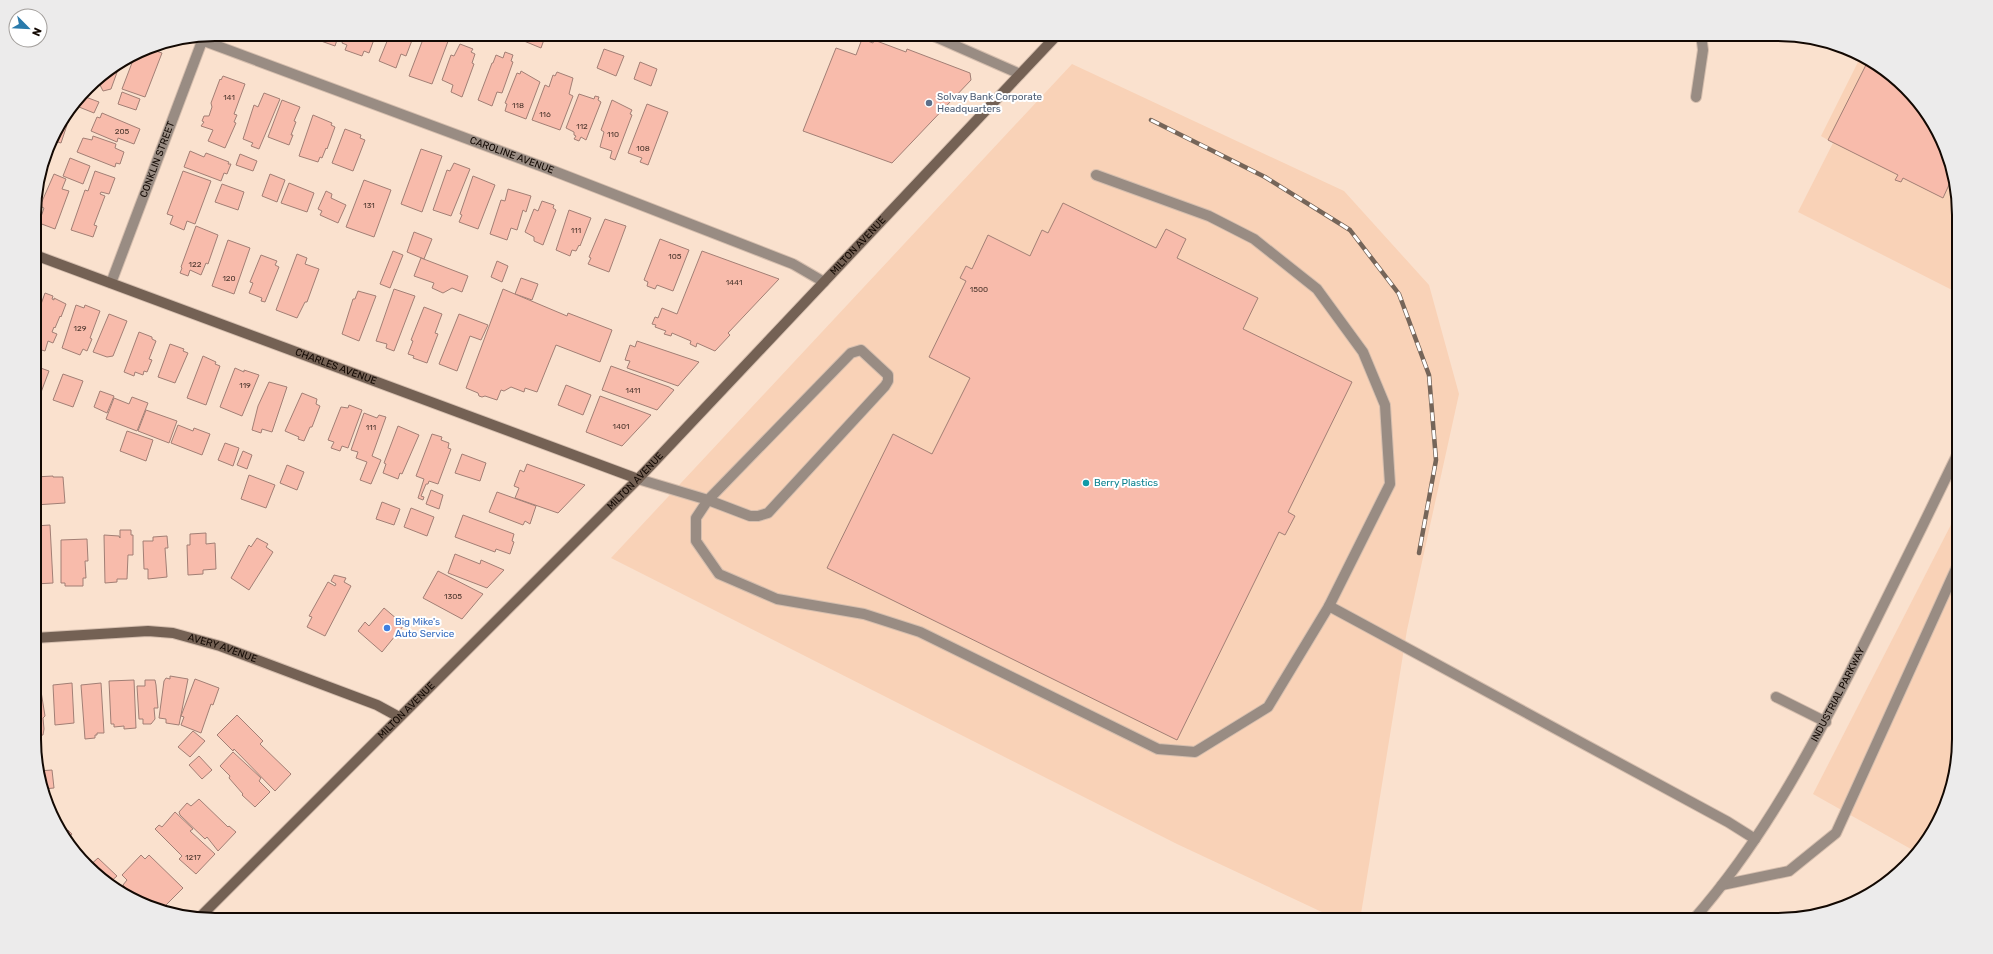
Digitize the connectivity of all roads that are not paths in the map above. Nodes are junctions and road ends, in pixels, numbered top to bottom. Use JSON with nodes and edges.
{"nodes":[{"id":1,"x":200,"y":41,"type":"edge"},
{"id":2,"x":209,"y":41,"type":"edge"},
{"id":3,"x":945,"y":41,"type":"edge"},
{"id":4,"x":1051,"y":41,"type":"edge"},
{"id":5,"x":1702,"y":41,"type":"edge"},
{"id":6,"x":1020,"y":74,"type":"junction"},
{"id":7,"x":1696,"y":97,"type":"dead end"},
{"id":8,"x":1096,"y":175,"type":"dead end"},
{"id":9,"x":41,"y":258,"type":"edge"},
{"id":10,"x":824,"y":282,"type":"junction"},
{"id":11,"x":111,"y":283,"type":"junction"},
{"id":12,"x":1952,"y":465,"type":"edge"},
{"id":13,"x":638,"y":479,"type":"junction"},
{"id":14,"x":708,"y":500,"type":"junction"},
{"id":15,"x":1952,"y":575,"type":"edge"},
{"id":16,"x":1329,"y":606,"type":"junction"},
{"id":17,"x":41,"y":638,"type":"edge"},
{"id":18,"x":1776,"y":697,"type":"dead end"},
{"id":19,"x":399,"y":717,"type":"junction"},
{"id":20,"x":1826,"y":722,"type":"junction"},
{"id":21,"x":1755,"y":839,"type":"junction"},
{"id":22,"x":1722,"y":885,"type":"junction"},
{"id":23,"x":204,"y":913,"type":"edge"},
{"id":24,"x":1699,"y":913,"type":"edge"}],
"edges":[{"from":1,"to":11,"type":"street","name":"CONKLIN STREET"},
{"from":2,"to":10,"type":"street","name":"CAROLINE AVENUE"},
{"from":3,"to":6,"type":"street"},
{"from":4,"to":6,"type":"main road","name":"MILTON AVENUE"},
{"from":5,"to":7,"type":"street"},
{"from":6,"to":10,"type":"main road","name":"MILTON AVENUE"},
{"from":8,"to":16,"type":"street"},
{"from":9,"to":11,"type":"main road","name":"CHARLES AVENUE"},
{"from":10,"to":13,"type":"main road","name":"MILTON AVENUE"},
{"from":11,"to":13,"type":"main road","name":"CHARLES AVENUE"},
{"from":12,"to":20,"type":"street","name":"INDUSTRIAL PARKWAY"},
{"from":13,"to":14,"type":"street"},
{"from":13,"to":19,"type":"main road","name":"MILTON AVENUE"},
{"from":14,"to":14,"type":"street"},
{"from":14,"to":16,"type":"street"},
{"from":15,"to":22,"type":"street"},
{"from":16,"to":21,"type":"street"},
{"from":17,"to":19,"type":"main road","name":"AVERY AVENUE"},
{"from":18,"to":20,"type":"street"},
{"from":19,"to":23,"type":"main road","name":"MILTON AVENUE"},
{"from":20,"to":21,"type":"street","name":"INDUSTRIAL PARKWAY"},
{"from":21,"to":22,"type":"street","name":"INDUSTRIAL PARKWAY"},
{"from":22,"to":24,"type":"street","name":"INDUSTRIAL PARKWAY"}]}
